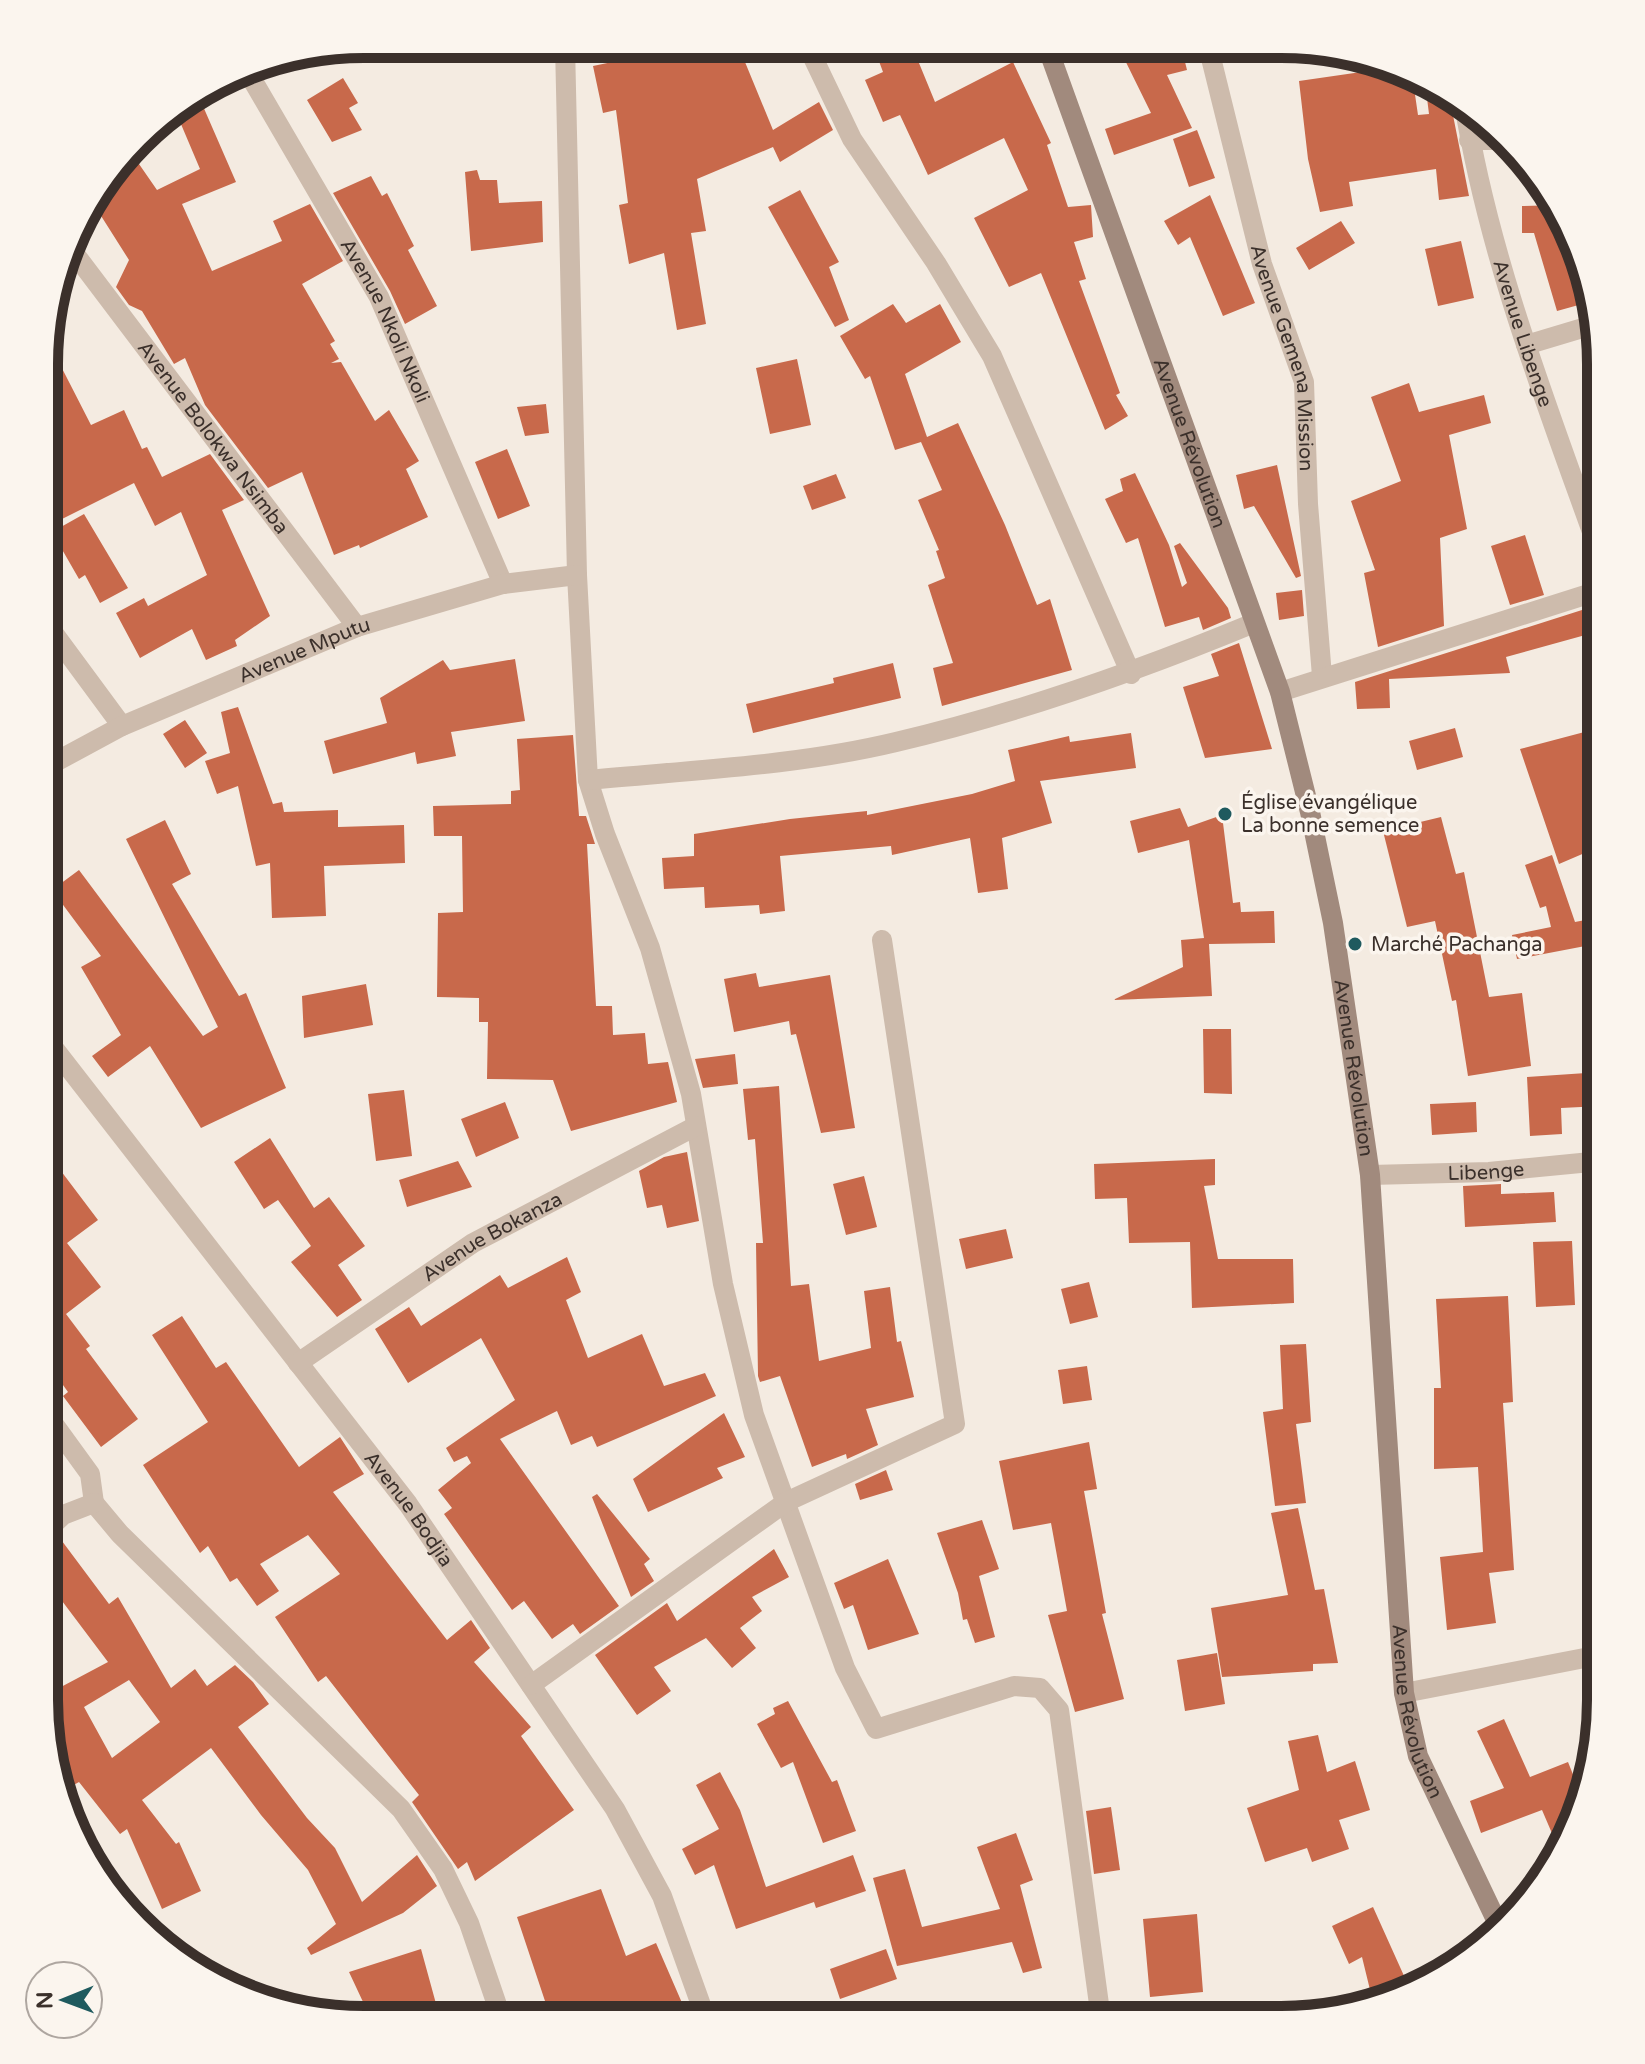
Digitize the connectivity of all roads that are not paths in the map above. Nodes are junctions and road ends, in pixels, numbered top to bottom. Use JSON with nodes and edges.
{"nodes":[{"id":1,"x":565,"y":58,"type":"edge"},
{"id":2,"x":813,"y":58,"type":"edge"},
{"id":3,"x":1051,"y":58,"type":"edge"},
{"id":4,"x":1211,"y":58,"type":"edge"},
{"id":5,"x":252,"y":79,"type":"edge"},
{"id":6,"x":1466,"y":121,"type":"edge"},
{"id":7,"x":1469,"y":140,"type":"junction"},
{"id":8,"x":1489,"y":140,"type":"edge"},
{"id":9,"x":77,"y":257,"type":"edge"},
{"id":10,"x":1584,"y":327,"type":"edge"},
{"id":11,"x":1526,"y":345,"type":"junction"},
{"id":12,"x":1587,"y":517,"type":"edge"},
{"id":13,"x":577,"y":575,"type":"junction"},
{"id":14,"x":503,"y":584,"type":"junction"},
{"id":15,"x":1587,"y":594,"type":"edge"},
{"id":16,"x":1254,"y":623,"type":"junction"},
{"id":17,"x":357,"y":627,"type":"junction"},
{"id":18,"x":58,"y":639,"type":"edge"},
{"id":19,"x":1131,"y":674,"type":"junction"},
{"id":20,"x":1322,"y":676,"type":"junction"},
{"id":21,"x":1280,"y":692,"type":"junction"},
{"id":22,"x":122,"y":726,"type":"junction"},
{"id":23,"x":58,"y":761,"type":"edge"},
{"id":24,"x":588,"y":780,"type":"junction"},
{"id":25,"x":882,"y":940,"type":"dead end"},
{"id":26,"x":58,"y":1054,"type":"edge"},
{"id":27,"x":696,"y":1126,"type":"junction"},
{"id":28,"x":1587,"y":1162,"type":"edge"},
{"id":29,"x":1370,"y":1175,"type":"junction"},
{"id":30,"x":298,"y":1363,"type":"junction"},
{"id":31,"x":58,"y":1430,"type":"edge"},
{"id":32,"x":786,"y":1502,"type":"junction"},
{"id":33,"x":94,"y":1503,"type":"junction"},
{"id":34,"x":58,"y":1520,"type":"edge"},
{"id":35,"x":1587,"y":1658,"type":"edge"},
{"id":36,"x":531,"y":1685,"type":"junction"},
{"id":37,"x":1404,"y":1693,"type":"junction"},
{"id":38,"x":1495,"y":1918,"type":"edge"},
{"id":39,"x":497,"y":2006,"type":"edge"},
{"id":40,"x":701,"y":2006,"type":"edge"},
{"id":41,"x":1099,"y":2006,"type":"edge"}],
"edges":[{"from":1,"to":13,"type":"street"},
{"from":2,"to":19,"type":"street"},
{"from":3,"to":16,"type":"street","name":"Avenue Révolution"},
{"from":4,"to":20,"type":"street","name":"Avenue Gemena Mission"},
{"from":5,"to":14,"type":"street","name":"Avenue Nkoli Nkoli"},
{"from":6,"to":7,"type":"street","name":"Avenue Libenge"},
{"from":7,"to":8,"type":"street"},
{"from":7,"to":11,"type":"street","name":"Avenue Libenge"},
{"from":9,"to":17,"type":"street","name":"Avenue Bolokwa Nsimba"},
{"from":10,"to":11,"type":"street"},
{"from":11,"to":12,"type":"street","name":"Avenue Libenge"},
{"from":13,"to":14,"type":"street","name":"Avenue Mputu"},
{"from":13,"to":24,"type":"street"},
{"from":14,"to":17,"type":"street","name":"Avenue Mputu"},
{"from":15,"to":20,"type":"street"},
{"from":16,"to":19,"type":"street"},
{"from":16,"to":21,"type":"street","name":"Avenue Révolution"},
{"from":17,"to":22,"type":"street","name":"Avenue Mputu"},
{"from":18,"to":22,"type":"street"},
{"from":19,"to":24,"type":"street"},
{"from":20,"to":21,"type":"street"},
{"from":21,"to":29,"type":"street","name":"Avenue Révolution"},
{"from":22,"to":23,"type":"street","name":"Avenue Mputu"},
{"from":24,"to":27,"type":"street"},
{"from":25,"to":32,"type":"street"},
{"from":26,"to":30,"type":"street","name":"Avenue Bodjia"},
{"from":27,"to":30,"type":"street","name":"Avenue Bokanza"},
{"from":27,"to":32,"type":"street"},
{"from":28,"to":29,"type":"street","name":"Libenge"},
{"from":29,"to":37,"type":"street","name":"Avenue Révolution"},
{"from":30,"to":36,"type":"street","name":"Avenue Bodjia"},
{"from":31,"to":33,"type":"street"},
{"from":32,"to":36,"type":"street"},
{"from":32,"to":41,"type":"street"},
{"from":33,"to":34,"type":"street"},
{"from":33,"to":39,"type":"street"},
{"from":35,"to":37,"type":"street"},
{"from":36,"to":40,"type":"street","name":"Avenue Bodjia"},
{"from":37,"to":38,"type":"street","name":"Avenue Révolution"}]}
